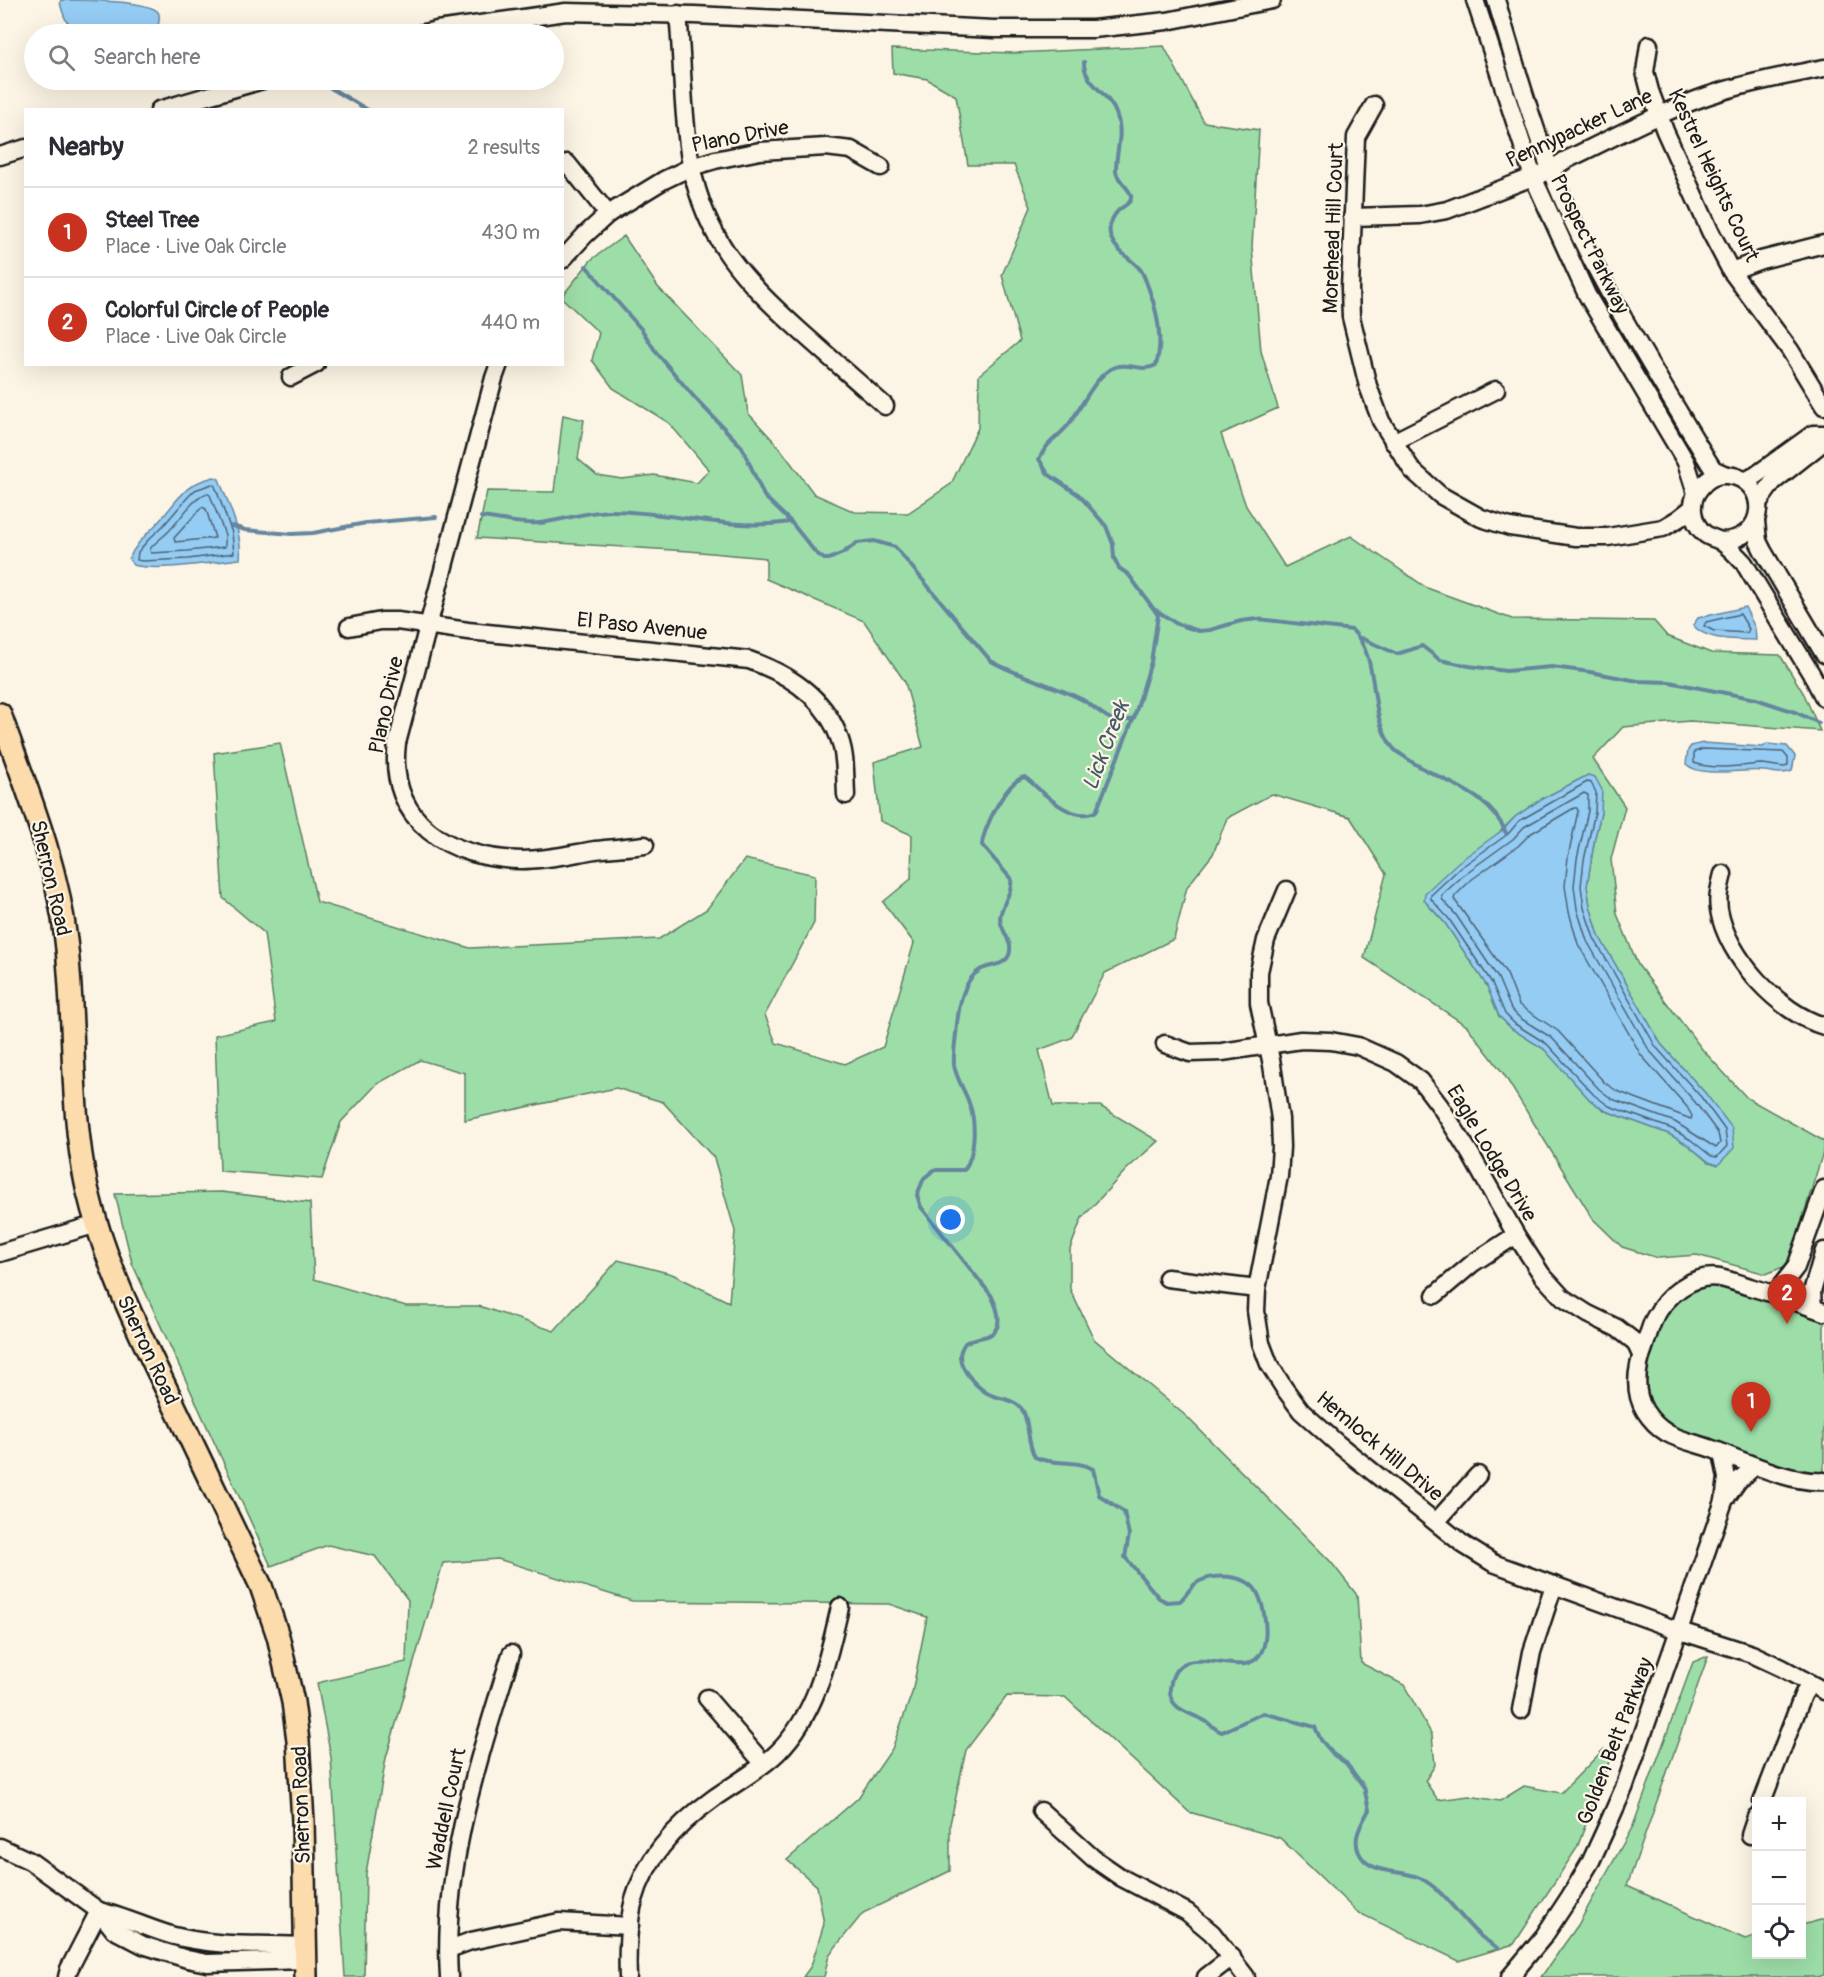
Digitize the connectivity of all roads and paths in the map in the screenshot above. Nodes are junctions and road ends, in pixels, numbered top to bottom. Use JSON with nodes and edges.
{"nodes":[{"id":1,"x":1272,"y":0,"type":"edge"},
{"id":2,"x":1475,"y":0,"type":"edge"},
{"id":3,"x":1496,"y":0,"type":"edge"},
{"id":4,"x":678,"y":14,"type":"junction"},
{"id":5,"x":480,"y":24,"type":"edge"},
{"id":6,"x":1649,"y":45,"type":"dead end"},
{"id":7,"x":1824,"y":68,"type":"edge"},
{"id":8,"x":228,"y":90,"type":"edge"},
{"id":9,"x":1374,"y":105,"type":"dead end"},
{"id":10,"x":166,"y":108,"type":"edge"},
{"id":11,"x":1660,"y":116,"type":"junction"},
{"id":12,"x":24,"y":149,"type":"edge"},
{"id":13,"x":0,"y":156,"type":"edge"},
{"id":14,"x":567,"y":163,"type":"dead end"},
{"id":15,"x":691,"y":167,"type":"junction"},
{"id":16,"x":881,"y":167,"type":"dead end"},
{"id":17,"x":1551,"y":170,"type":"junction"},
{"id":18,"x":1533,"y":177,"type":"junction"},
{"id":19,"x":608,"y":214,"type":"junction"},
{"id":20,"x":1352,"y":217,"type":"junction"},
{"id":21,"x":1824,"y":244,"type":"edge"},
{"id":22,"x":564,"y":258,"type":"edge"},
{"id":23,"x":1731,"y":271,"type":"junction"},
{"id":24,"x":312,"y":366,"type":"edge"},
{"id":25,"x":498,"y":366,"type":"edge"},
{"id":26,"x":291,"y":377,"type":"dead end"},
{"id":27,"x":1496,"y":390,"type":"dead end"},
{"id":28,"x":885,"y":406,"type":"dead end"},
{"id":29,"x":1824,"y":406,"type":"edge"},
{"id":30,"x":1824,"y":434,"type":"edge"},
{"id":31,"x":1824,"y":439,"type":"edge"},
{"id":32,"x":1393,"y":442,"type":"junction"},
{"id":33,"x":1726,"y":475,"type":"junction"},
{"id":34,"x":1745,"y":481,"type":"junction"},
{"id":35,"x":1694,"y":500,"type":"junction"},
{"id":36,"x":1758,"y":503,"type":"junction"},
{"id":37,"x":1756,"y":521,"type":"junction"},
{"id":38,"x":1663,"y":528,"type":"junction"},
{"id":39,"x":1716,"y":540,"type":"junction"},
{"id":40,"x":428,"y":625,"type":"junction"},
{"id":41,"x":350,"y":627,"type":"dead end"},
{"id":42,"x":1824,"y":654,"type":"edge"},
{"id":43,"x":1824,"y":698,"type":"edge"},
{"id":44,"x":0,"y":714,"type":"edge"},
{"id":45,"x":846,"y":795,"type":"dead end"},
{"id":46,"x":645,"y":845,"type":"dead end"},
{"id":47,"x":1723,"y":874,"type":"dead end"},
{"id":48,"x":1287,"y":890,"type":"dead end"},
{"id":49,"x":1824,"y":1026,"type":"edge"},
{"id":50,"x":1165,"y":1044,"type":"dead end"},
{"id":51,"x":1267,"y":1044,"type":"junction"},
{"id":52,"x":1824,"y":1190,"type":"edge"},
{"id":53,"x":97,"y":1224,"type":"junction"},
{"id":54,"x":1516,"y":1235,"type":"junction"},
{"id":55,"x":1824,"y":1251,"type":"edge"},
{"id":56,"x":0,"y":1253,"type":"edge"},
{"id":57,"x":1167,"y":1278,"type":"dead end"},
{"id":58,"x":1257,"y":1289,"type":"junction"},
{"id":59,"x":1775,"y":1294,"type":"junction"},
{"id":60,"x":1435,"y":1295,"type":"dead end"},
{"id":61,"x":1819,"y":1310,"type":"edge"},
{"id":62,"x":1654,"y":1319,"type":"junction"},
{"id":63,"x":1617,"y":1328,"type":"junction"},
{"id":64,"x":1641,"y":1355,"type":"junction"},
{"id":65,"x":1722,"y":1453,"type":"junction"},
{"id":66,"x":1755,"y":1466,"type":"junction"},
{"id":67,"x":1478,"y":1476,"type":"dead end"},
{"id":68,"x":1824,"y":1481,"type":"edge"},
{"id":69,"x":1724,"y":1501,"type":"junction"},
{"id":70,"x":1436,"y":1522,"type":"junction"},
{"id":71,"x":1554,"y":1585,"type":"junction"},
{"id":72,"x":840,"y":1607,"type":"dead end"},
{"id":73,"x":1680,"y":1631,"type":"junction"},
{"id":74,"x":511,"y":1654,"type":"dead end"},
{"id":75,"x":1817,"y":1687,"type":"edge"},
{"id":76,"x":707,"y":1698,"type":"dead end"},
{"id":77,"x":1521,"y":1710,"type":"dead end"},
{"id":78,"x":763,"y":1763,"type":"junction"},
{"id":79,"x":1764,"y":1797,"type":"edge"},
{"id":80,"x":1041,"y":1811,"type":"dead end"},
{"id":81,"x":1752,"y":1829,"type":"edge"},
{"id":82,"x":1750,"y":1835,"type":"dead end"},
{"id":83,"x":0,"y":1847,"type":"edge"},
{"id":84,"x":99,"y":1911,"type":"junction"},
{"id":85,"x":630,"y":1926,"type":"junction"},
{"id":86,"x":448,"y":1949,"type":"junction"},
{"id":87,"x":1232,"y":1957,"type":"junction"},
{"id":88,"x":305,"y":1961,"type":"edge"},
{"id":89,"x":67,"y":1977,"type":"edge"},
{"id":90,"x":449,"y":1977,"type":"edge"},
{"id":91,"x":628,"y":1977,"type":"edge"},
{"id":92,"x":1206,"y":1977,"type":"edge"},
{"id":93,"x":1246,"y":1977,"type":"edge"},
{"id":94,"x":1510,"y":1977,"type":"edge"}],
"edges":[{"from":1,"to":4,"type":"street"},
{"from":2,"to":18,"type":"street","name":"Prospect Parkway"},
{"from":3,"to":17,"type":"street","name":"Prospect Parkway"},
{"from":4,"to":5,"type":"street"},
{"from":4,"to":15,"type":"street"},
{"from":6,"to":11,"type":"street","name":"Kestrel Heights Court"},
{"from":7,"to":11,"type":"street","name":"Pennypacker Lane"},
{"from":8,"to":10,"type":"street"},
{"from":9,"to":20,"type":"street","name":"Morehead Hill Court"},
{"from":11,"to":17,"type":"street","name":"Pennypacker Lane"},
{"from":11,"to":23,"type":"street","name":"Kestrel Heights Court"},
{"from":12,"to":13,"type":"street"},
{"from":14,"to":19,"type":"street"},
{"from":15,"to":16,"type":"street","name":"Plano Drive"},
{"from":15,"to":19,"type":"street","name":"Plano Drive"},
{"from":15,"to":28,"type":"street"},
{"from":17,"to":18,"type":"street","name":"Pennypacker Lane"},
{"from":17,"to":33,"type":"street","name":"Prospect Parkway"},
{"from":18,"to":20,"type":"street","name":"Pennypacker Lane"},
{"from":18,"to":35,"type":"street","name":"Prospect Parkway"},
{"from":19,"to":22,"type":"street","name":"Plano Drive"},
{"from":20,"to":32,"type":"street","name":"Morehead Hill Court"},
{"from":21,"to":23,"type":"street"},
{"from":23,"to":29,"type":"street","name":"Kestrel Heights Court"},
{"from":24,"to":26,"type":"street"},
{"from":25,"to":40,"type":"street","name":"Plano Drive"},
{"from":27,"to":32,"type":"street"},
{"from":30,"to":34,"type":"street"},
{"from":31,"to":36,"type":"street"},
{"from":32,"to":38,"type":"street","name":"Morehead Hill Court"},
{"from":33,"to":34,"type":"street","name":"Prospect Parkway"},
{"from":33,"to":35,"type":"street"},
{"from":34,"to":36,"type":"street"},
{"from":35,"to":38,"type":"street","name":"Morehead Hill Court"},
{"from":35,"to":39,"type":"street","name":"Prospect Parkway"},
{"from":36,"to":37,"type":"street"},
{"from":37,"to":39,"type":"street"},
{"from":37,"to":42,"type":"street"},
{"from":38,"to":39,"type":"street","name":"Morehead Hill Court"},
{"from":39,"to":43,"type":"street","name":"Prospect Parkway"},
{"from":40,"to":41,"type":"street","name":"El Paso Avenue"},
{"from":40,"to":45,"type":"street","name":"El Paso Avenue"},
{"from":40,"to":46,"type":"street","name":"Plano Drive"},
{"from":44,"to":53,"type":"main road","name":"Sherron Road"},
{"from":47,"to":49,"type":"street"},
{"from":48,"to":51,"type":"street","name":"Hemlock Hill Drive"},
{"from":50,"to":51,"type":"street","name":"Eagle Lodge Drive"},
{"from":51,"to":54,"type":"street","name":"Eagle Lodge Drive"},
{"from":51,"to":58,"type":"street","name":"Hemlock Hill Drive"},
{"from":52,"to":59,"type":"street"},
{"from":53,"to":56,"type":"street"},
{"from":53,"to":88,"type":"main road","name":"Sherron Road"},
{"from":54,"to":60,"type":"street"},
{"from":54,"to":63,"type":"street","name":"Eagle Lodge Drive"},
{"from":55,"to":61,"type":"street"},
{"from":57,"to":58,"type":"street"},
{"from":58,"to":70,"type":"street","name":"Hemlock Hill Drive"},
{"from":59,"to":61,"type":"street"},
{"from":59,"to":62,"type":"street"},
{"from":62,"to":63,"type":"street"},
{"from":62,"to":64,"type":"street"},
{"from":63,"to":64,"type":"street","name":"Eagle Lodge Drive"},
{"from":64,"to":65,"type":"street"},
{"from":65,"to":66,"type":"street"},
{"from":65,"to":69,"type":"street","name":"Golden Belt Parkway"},
{"from":66,"to":68,"type":"street"},
{"from":66,"to":69,"type":"street","name":"Golden Belt Parkway"},
{"from":67,"to":70,"type":"street"},
{"from":69,"to":73,"type":"street","name":"Golden Belt Parkway"},
{"from":70,"to":71,"type":"street","name":"Hemlock Hill Drive"},
{"from":71,"to":73,"type":"street","name":"Hemlock Hill Drive"},
{"from":71,"to":77,"type":"street"},
{"from":72,"to":78,"type":"street"},
{"from":73,"to":75,"type":"street","name":"Hemlock Hill Drive"},
{"from":73,"to":94,"type":"street","name":"Golden Belt Parkway"},
{"from":74,"to":86,"type":"street","name":"Waddell Court"},
{"from":75,"to":79,"type":"street"},
{"from":76,"to":78,"type":"street"},
{"from":78,"to":85,"type":"street"},
{"from":80,"to":87,"type":"street"},
{"from":81,"to":82,"type":"street"},
{"from":83,"to":84,"type":"street"},
{"from":84,"to":88,"type":"street"},
{"from":84,"to":89,"type":"street"},
{"from":85,"to":86,"type":"street"},
{"from":85,"to":91,"type":"street"},
{"from":86,"to":90,"type":"street","name":"Waddell Court"},
{"from":87,"to":92,"type":"street"},
{"from":87,"to":93,"type":"street"}]}
